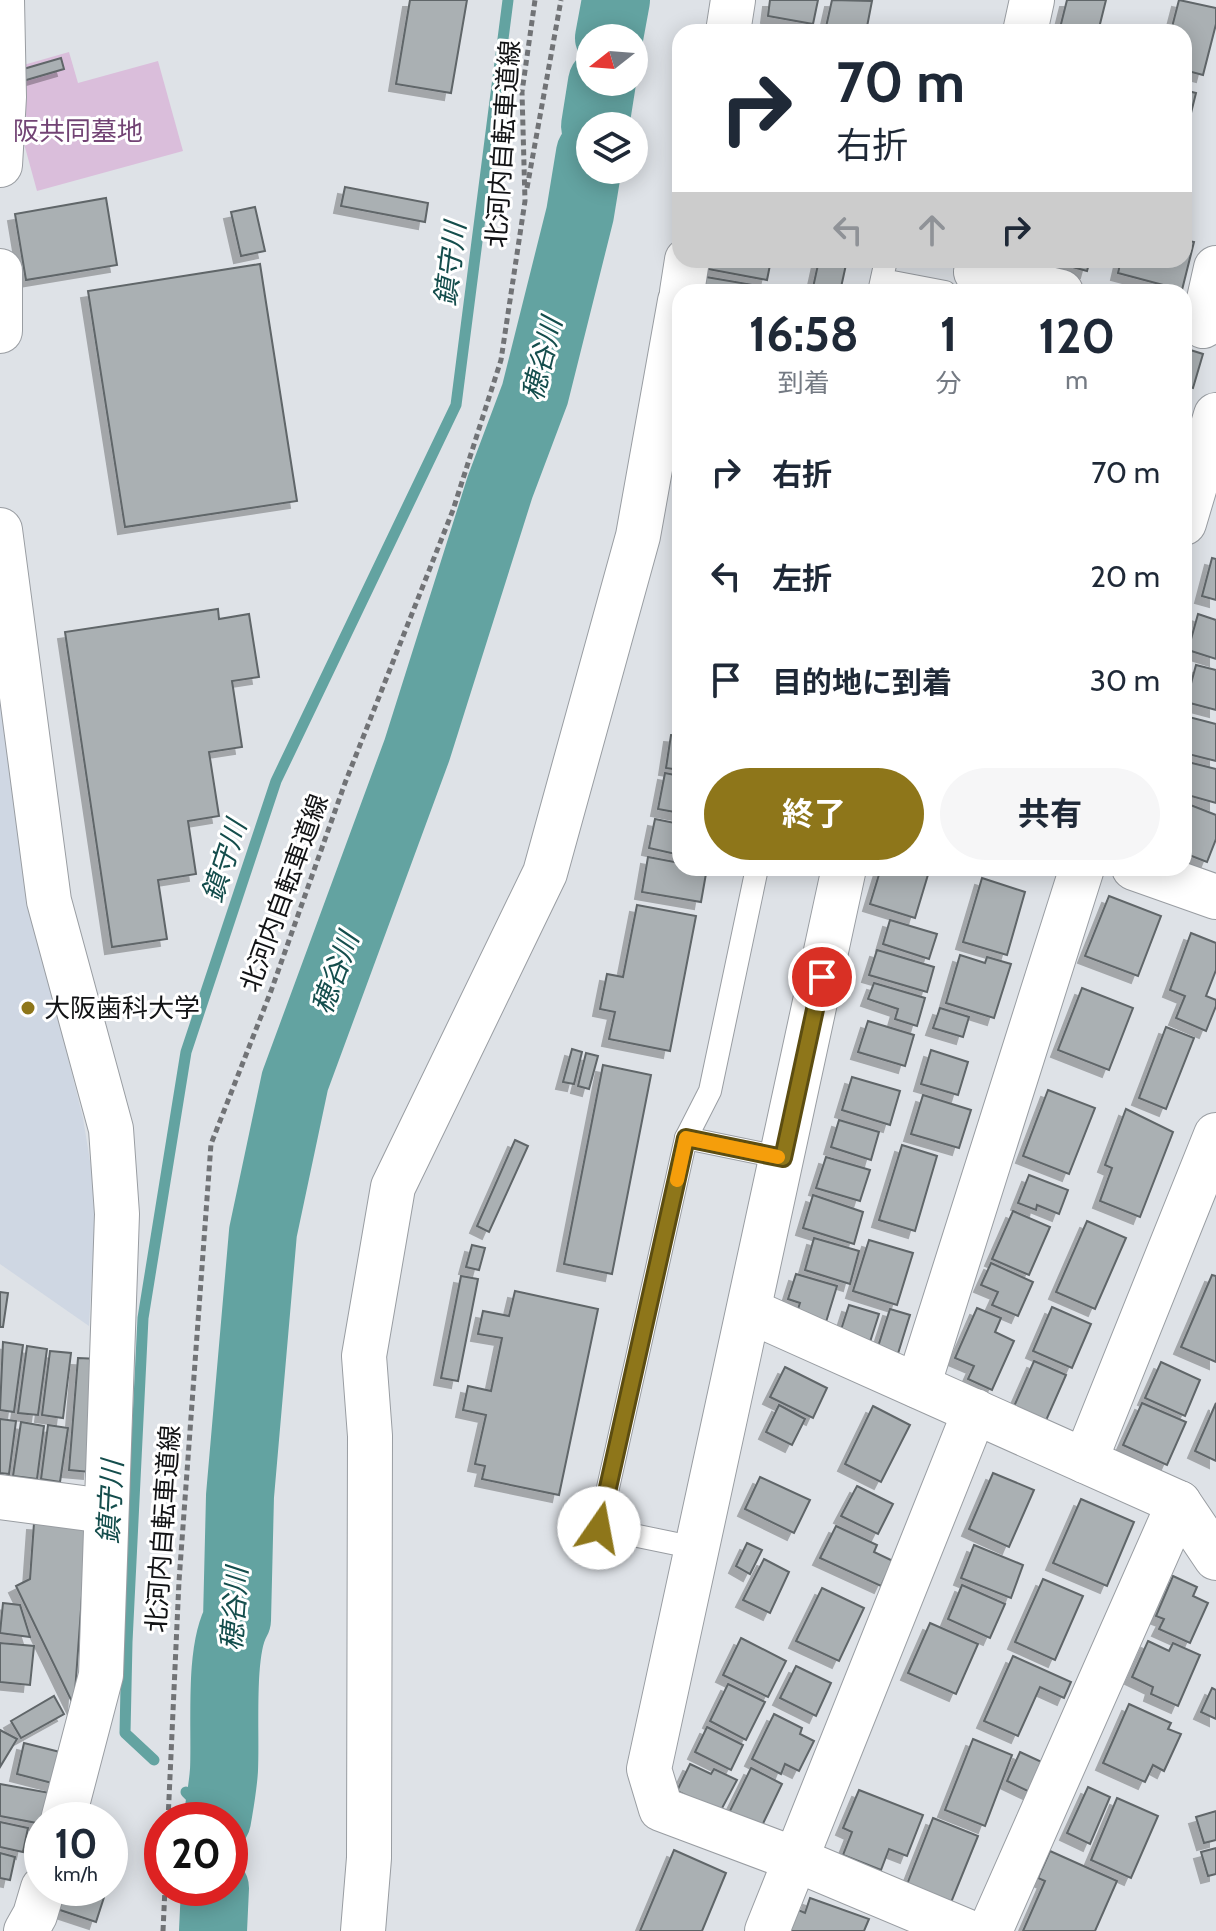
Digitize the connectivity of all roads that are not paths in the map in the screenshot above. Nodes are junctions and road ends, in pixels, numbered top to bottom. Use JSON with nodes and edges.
{"nodes":[{"id":1,"x":2,"y":0,"type":"edge"},
{"id":2,"x":733,"y":0,"type":"edge"},
{"id":3,"x":1032,"y":0,"type":"edge"},
{"id":4,"x":729,"y":24,"type":"edge"},
{"id":5,"x":1027,"y":24,"type":"edge"},
{"id":6,"x":0,"y":165,"type":"edge"},
{"id":7,"x":1216,"y":268,"type":"edge"},
{"id":8,"x":0,"y":271,"type":"edge"},
{"id":9,"x":882,"y":277,"type":"edge"},
{"id":10,"x":968,"y":279,"type":"edge"},
{"id":11,"x":1004,"y":284,"type":"edge"},
{"id":12,"x":1201,"y":325,"type":"edge"},
{"id":13,"x":0,"y":331,"type":"edge"},
{"id":14,"x":672,"y":346,"type":"edge"},
{"id":15,"x":1216,"y":415,"type":"edge"},
{"id":16,"x":1192,"y":496,"type":"edge"},
{"id":17,"x":0,"y":530,"type":"edge"},
{"id":18,"x":755,"y":876,"type":"edge"},
{"id":19,"x":842,"y":876,"type":"edge"},
{"id":20,"x":1079,"y":876,"type":"edge"},
{"id":21,"x":1157,"y":876,"type":"edge"},
{"id":22,"x":1216,"y":897,"type":"edge"},
{"id":23,"x":1216,"y":1135,"type":"edge"},
{"id":24,"x":686,"y":1138,"type":"junction"},
{"id":25,"x":783,"y":1158,"type":"junction"},
{"id":26,"x":750,"y":1311,"type":"junction"},
{"id":27,"x":918,"y":1386,"type":"junction"},
{"id":28,"x":975,"y":1411,"type":"junction"},
{"id":29,"x":1085,"y":1461,"type":"junction"},
{"id":30,"x":0,"y":1497,"type":"edge"},
{"id":31,"x":1179,"y":1503,"type":"junction"},
{"id":32,"x":105,"y":1511,"type":"junction"},
{"id":33,"x":696,"y":1548,"type":"junction"},
{"id":34,"x":1216,"y":1558,"type":"edge"},
{"id":35,"x":68,"y":1802,"type":"edge"},
{"id":36,"x":797,"y":1860,"type":"junction"},
{"id":37,"x":38,"y":1906,"type":"edge"},
{"id":38,"x":26,"y":1931,"type":"edge"},
{"id":39,"x":363,"y":1931,"type":"edge"},
{"id":40,"x":767,"y":1931,"type":"edge"},
{"id":41,"x":966,"y":1931,"type":"edge"},
{"id":42,"x":990,"y":1931,"type":"edge"}],
"edges":[{"from":1,"to":6,"type":"street"},
{"from":2,"to":4,"type":"street"},
{"from":3,"to":5,"type":"street"},
{"from":7,"to":12,"type":"street"},
{"from":8,"to":13,"type":"street"},
{"from":9,"to":10,"type":"lane"},
{"from":10,"to":11,"type":"street"},
{"from":14,"to":39,"type":"street"},
{"from":15,"to":16,"type":"street"},
{"from":17,"to":32,"type":"street"},
{"from":18,"to":24,"type":"lane"},
{"from":19,"to":25,"type":"street"},
{"from":20,"to":27,"type":"street"},
{"from":21,"to":22,"type":"street"},
{"from":23,"to":29,"type":"street"},
{"from":24,"to":25,"type":"lane"},
{"from":24,"to":33,"type":"lane"},
{"from":25,"to":26,"type":"street"},
{"from":26,"to":27,"type":"street"},
{"from":26,"to":33,"type":"street"},
{"from":27,"to":28,"type":"street"},
{"from":28,"to":29,"type":"street"},
{"from":28,"to":36,"type":"street"},
{"from":29,"to":31,"type":"street"},
{"from":30,"to":32,"type":"street"},
{"from":31,"to":34,"type":"street"},
{"from":31,"to":42,"type":"street"},
{"from":32,"to":35,"type":"street"},
{"from":33,"to":36,"type":"street"},
{"from":36,"to":40,"type":"street"},
{"from":36,"to":41,"type":"street"},
{"from":37,"to":38,"type":"street"}]}
